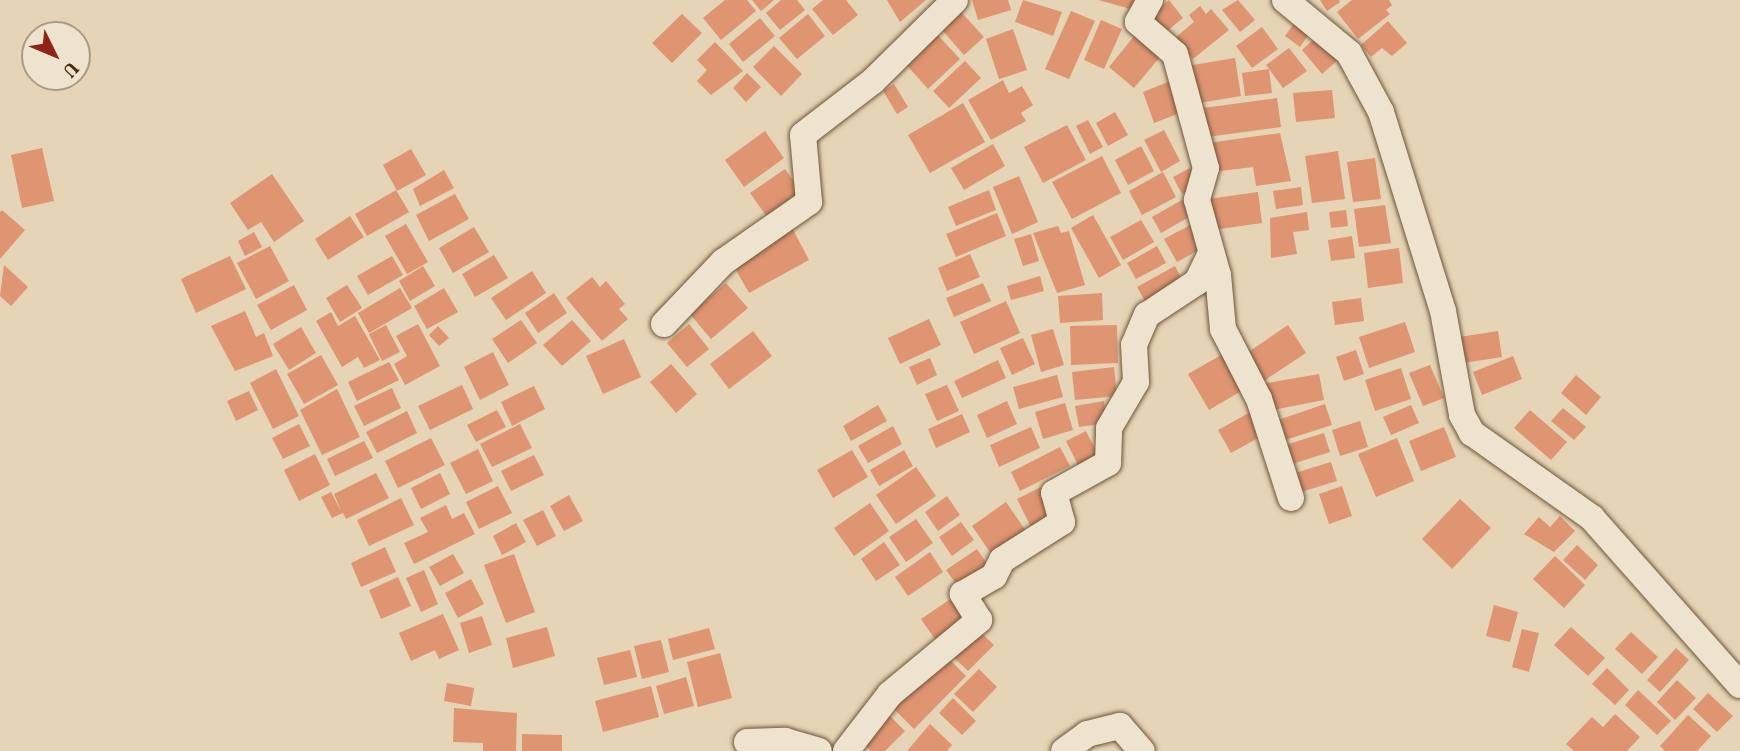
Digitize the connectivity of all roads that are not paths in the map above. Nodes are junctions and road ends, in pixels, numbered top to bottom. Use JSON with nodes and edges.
{"nodes":[{"id":1,"x":955,"y":0,"type":"edge"},
{"id":2,"x":1150,"y":0,"type":"edge"},
{"id":3,"x":1285,"y":0,"type":"edge"},
{"id":4,"x":1210,"y":255,"type":"junction"},
{"id":5,"x":664,"y":324,"type":"dead end"},
{"id":6,"x":1291,"y":498,"type":"dead end"},
{"id":7,"x":1740,"y":685,"type":"edge"},
{"id":8,"x":747,"y":742,"type":"dead end"},
{"id":9,"x":819,"y":751,"type":"edge"},
{"id":10,"x":846,"y":751,"type":"edge"},
{"id":11,"x":1064,"y":751,"type":"edge"},
{"id":12,"x":1143,"y":751,"type":"edge"}],
"edges":[{"from":1,"to":5,"type":"street"},
{"from":2,"to":4,"type":"street"},
{"from":3,"to":7,"type":"street"},
{"from":4,"to":6,"type":"street"},
{"from":4,"to":10,"type":"street"},
{"from":8,"to":9,"type":"street"},
{"from":11,"to":12,"type":"street"}]}
